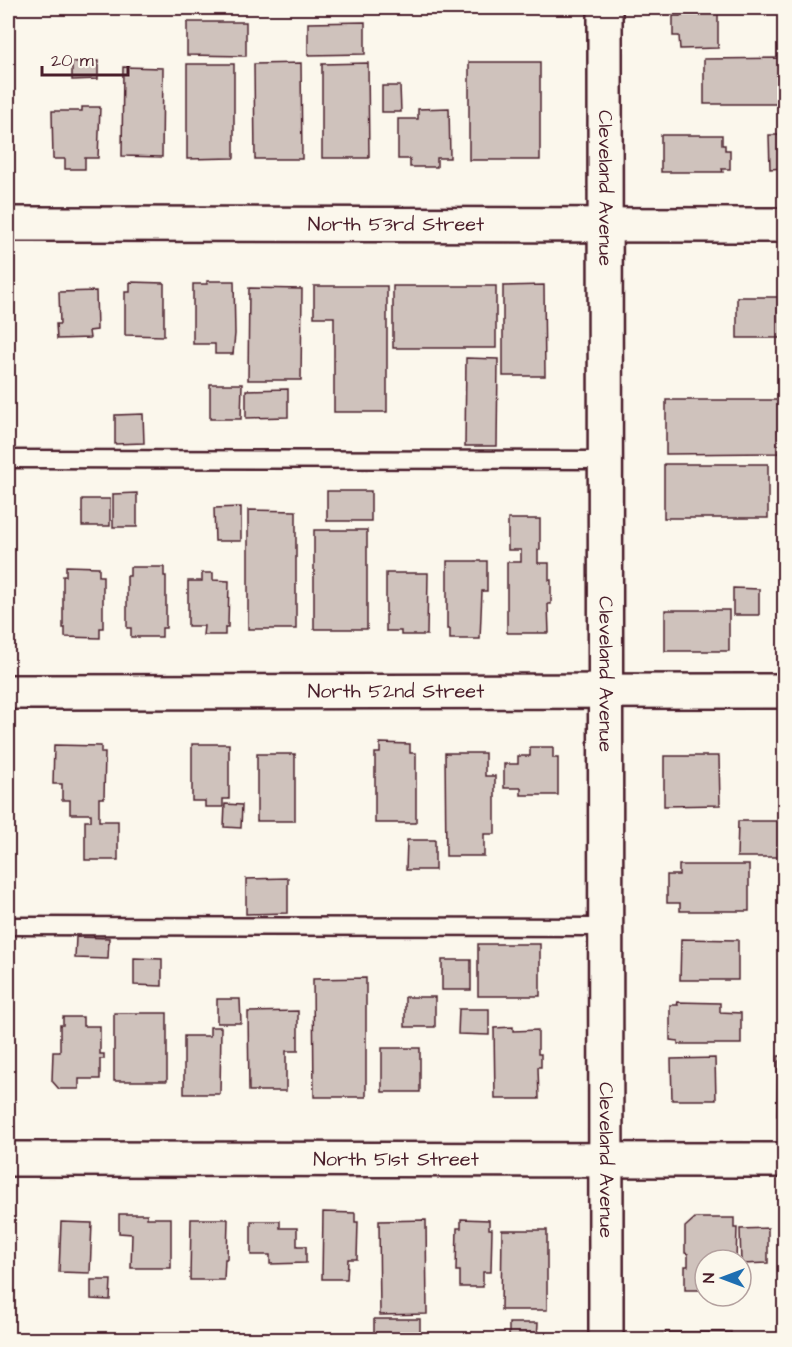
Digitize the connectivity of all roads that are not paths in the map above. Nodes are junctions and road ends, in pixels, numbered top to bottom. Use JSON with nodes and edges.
{"nodes":[{"id":1,"x":605,"y":8,"type":"edge"},
{"id":2,"x":8,"y":224,"type":"edge"},
{"id":3,"x":606,"y":224,"type":"junction"},
{"id":4,"x":784,"y":225,"type":"edge"},
{"id":5,"x":8,"y":459,"type":"edge"},
{"id":6,"x":604,"y":460,"type":"junction"},
{"id":7,"x":605,"y":691,"type":"junction"},
{"id":8,"x":784,"y":691,"type":"edge"},
{"id":9,"x":8,"y":692,"type":"edge"},
{"id":10,"x":8,"y":926,"type":"edge"},
{"id":11,"x":605,"y":927,"type":"junction"},
{"id":12,"x":605,"y":1159,"type":"junction"},
{"id":13,"x":8,"y":1160,"type":"edge"},
{"id":14,"x":784,"y":1160,"type":"edge"},
{"id":15,"x":606,"y":1340,"type":"edge"}],
"edges":[{"from":1,"to":3,"type":"street","name":"Cleveland Avenue"},
{"from":2,"to":3,"type":"street","name":"North 53rd Street"},
{"from":3,"to":4,"type":"street","name":"North 53rd Street"},
{"from":3,"to":6,"type":"street","name":"Cleveland Avenue"},
{"from":5,"to":6,"type":"lane"},
{"from":6,"to":7,"type":"street","name":"Cleveland Avenue"},
{"from":7,"to":8,"type":"street","name":"North 52nd Street"},
{"from":7,"to":9,"type":"street","name":"North 52nd Street"},
{"from":7,"to":11,"type":"street","name":"Cleveland Avenue"},
{"from":10,"to":11,"type":"lane"},
{"from":11,"to":12,"type":"street","name":"Cleveland Avenue"},
{"from":12,"to":13,"type":"street","name":"North 51st Street"},
{"from":12,"to":14,"type":"street","name":"North 51st Street"},
{"from":12,"to":15,"type":"street","name":"Cleveland Avenue"}]}
